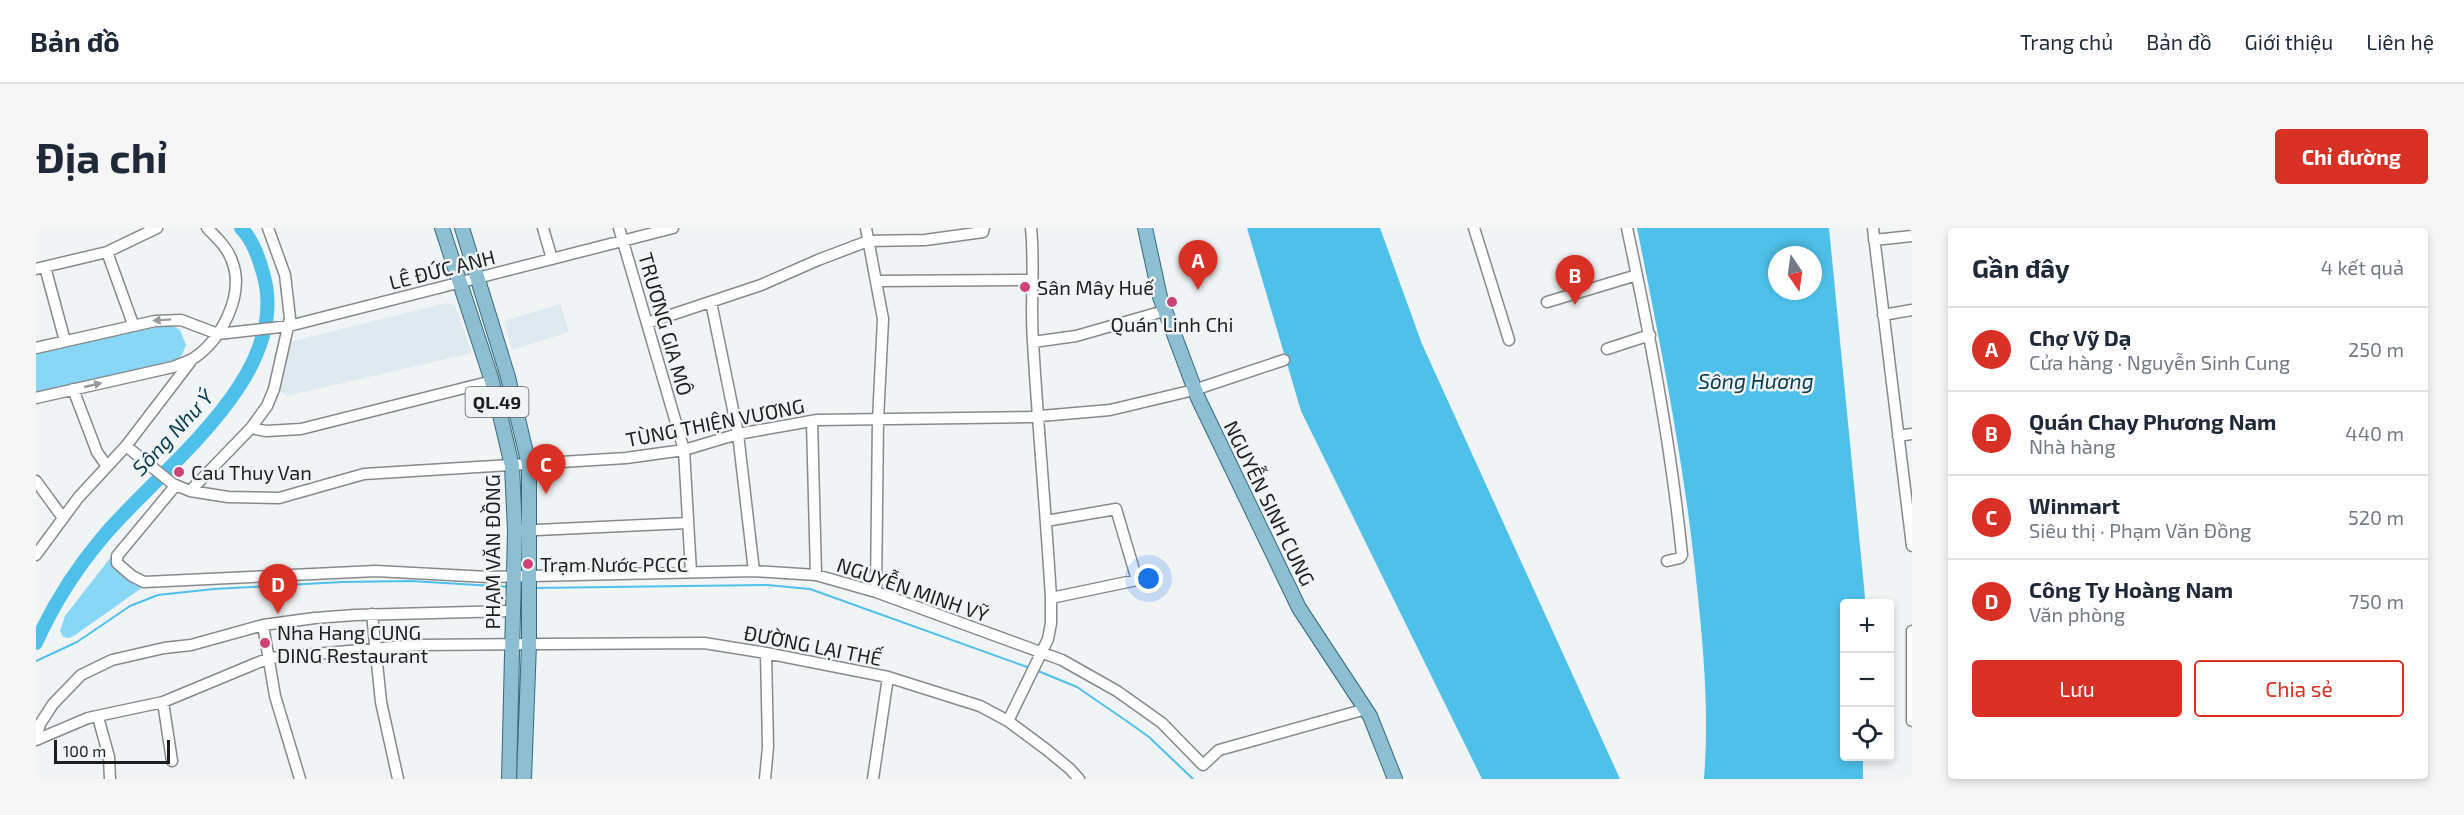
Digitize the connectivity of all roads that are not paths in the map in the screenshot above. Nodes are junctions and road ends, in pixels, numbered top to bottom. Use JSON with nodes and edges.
{"nodes":[{"id":1,"x":157,"y":228,"type":"edge"},
{"id":2,"x":207,"y":228,"type":"edge"},
{"id":3,"x":268,"y":228,"type":"edge"},
{"id":4,"x":442,"y":228,"type":"edge"},
{"id":5,"x":462,"y":228,"type":"edge"},
{"id":6,"x":543,"y":228,"type":"edge"},
{"id":7,"x":619,"y":228,"type":"edge"},
{"id":8,"x":673,"y":228,"type":"edge"},
{"id":9,"x":866,"y":228,"type":"edge"},
{"id":10,"x":984,"y":228,"type":"edge"},
{"id":11,"x":1031,"y":228,"type":"edge"},
{"id":12,"x":1145,"y":228,"type":"edge"},
{"id":13,"x":1474,"y":228,"type":"edge"},
{"id":14,"x":1627,"y":228,"type":"edge"},
{"id":15,"x":1873,"y":228,"type":"edge"},
{"id":16,"x":1912,"y":236,"type":"edge"},
{"id":17,"x":623,"y":240,"type":"junction"},
{"id":18,"x":1874,"y":240,"type":"junction"},
{"id":19,"x":868,"y":241,"type":"junction"},
{"id":20,"x":107,"y":252,"type":"junction"},
{"id":21,"x":552,"y":259,"type":"junction"},
{"id":22,"x":41,"y":268,"type":"edge"},
{"id":23,"x":1637,"y":275,"type":"junction"},
{"id":24,"x":477,"y":278,"type":"junction"},
{"id":25,"x":1031,"y":280,"type":"junction"},
{"id":26,"x":876,"y":281,"type":"junction"},
{"id":27,"x":459,"y":282,"type":"junction"},
{"id":28,"x":711,"y":302,"type":"junction"},
{"id":29,"x":1547,"y":302,"type":"dead end"},
{"id":30,"x":1912,"y":310,"type":"edge"},
{"id":31,"x":1164,"y":311,"type":"junction"},
{"id":32,"x":1883,"y":315,"type":"junction"},
{"id":33,"x":647,"y":323,"type":"junction"},
{"id":34,"x":133,"y":324,"type":"junction"},
{"id":35,"x":284,"y":327,"type":"junction"},
{"id":36,"x":218,"y":334,"type":"junction"},
{"id":37,"x":1650,"y":335,"type":"junction"},
{"id":38,"x":1509,"y":340,"type":"dead end"},
{"id":39,"x":65,"y":341,"type":"junction"},
{"id":40,"x":1033,"y":342,"type":"junction"},
{"id":41,"x":36,"y":348,"type":"edge"},
{"id":42,"x":1607,"y":349,"type":"dead end"},
{"id":43,"x":193,"y":358,"type":"junction"},
{"id":44,"x":1284,"y":360,"type":"dead end"},
{"id":45,"x":492,"y":381,"type":"junction"},
{"id":46,"x":73,"y":389,"type":"junction"},
{"id":47,"x":1194,"y":390,"type":"junction"},
{"id":48,"x":36,"y":398,"type":"edge"},
{"id":49,"x":1039,"y":416,"type":"junction"},
{"id":50,"x":878,"y":420,"type":"junction"},
{"id":51,"x":812,"y":421,"type":"junction"},
{"id":52,"x":251,"y":428,"type":"junction"},
{"id":53,"x":738,"y":434,"type":"junction"},
{"id":54,"x":1912,"y":434,"type":"edge"},
{"id":55,"x":1898,"y":436,"type":"junction"},
{"id":56,"x":126,"y":446,"type":"junction"},
{"id":57,"x":684,"y":450,"type":"junction"},
{"id":58,"x":106,"y":465,"type":"junction"},
{"id":59,"x":529,"y":465,"type":"junction"},
{"id":60,"x":512,"y":466,"type":"junction"},
{"id":61,"x":36,"y":481,"type":"edge"},
{"id":62,"x":174,"y":485,"type":"junction"},
{"id":63,"x":190,"y":491,"type":"junction"},
{"id":64,"x":63,"y":518,"type":"junction"},
{"id":65,"x":1046,"y":521,"type":"junction"},
{"id":66,"x":687,"y":523,"type":"junction"},
{"id":67,"x":530,"y":530,"type":"junction"},
{"id":68,"x":515,"y":531,"type":"junction"},
{"id":69,"x":1912,"y":546,"type":"edge"},
{"id":70,"x":36,"y":555,"type":"edge"},
{"id":71,"x":1667,"y":561,"type":"dead end"},
{"id":72,"x":754,"y":571,"type":"junction"},
{"id":73,"x":691,"y":572,"type":"junction"},
{"id":74,"x":816,"y":575,"type":"junction"},
{"id":75,"x":513,"y":584,"type":"junction"},
{"id":76,"x":530,"y":584,"type":"junction"},
{"id":77,"x":876,"y":592,"type":"junction"},
{"id":78,"x":1051,"y":598,"type":"junction"},
{"id":79,"x":513,"y":611,"type":"junction"},
{"id":80,"x":372,"y":614,"type":"junction"},
{"id":81,"x":263,"y":625,"type":"junction"},
{"id":82,"x":1912,"y":631,"type":"edge"},
{"id":83,"x":529,"y":644,"type":"junction"},
{"id":84,"x":512,"y":645,"type":"junction"},
{"id":85,"x":374,"y":648,"type":"junction"},
{"id":86,"x":766,"y":653,"type":"junction"},
{"id":87,"x":268,"y":658,"type":"junction"},
{"id":88,"x":1039,"y":658,"type":"junction"},
{"id":89,"x":888,"y":677,"type":"junction"},
{"id":90,"x":1911,"y":699,"type":"edge"},
{"id":91,"x":163,"y":702,"type":"junction"},
{"id":92,"x":1366,"y":709,"type":"junction"},
{"id":93,"x":98,"y":717,"type":"junction"},
{"id":94,"x":1008,"y":721,"type":"junction"},
{"id":95,"x":1912,"y":721,"type":"edge"},
{"id":96,"x":36,"y":739,"type":"edge"},
{"id":97,"x":172,"y":761,"type":"dead end"},
{"id":98,"x":110,"y":779,"type":"edge"},
{"id":99,"x":300,"y":779,"type":"edge"},
{"id":100,"x":398,"y":779,"type":"edge"},
{"id":101,"x":509,"y":779,"type":"edge"},
{"id":102,"x":524,"y":779,"type":"edge"},
{"id":103,"x":765,"y":779,"type":"edge"},
{"id":104,"x":873,"y":779,"type":"edge"},
{"id":105,"x":1079,"y":779,"type":"edge"},
{"id":106,"x":1395,"y":779,"type":"edge"}],
"edges":[{"from":1,"to":20,"type":"street"},
{"from":2,"to":36,"type":"street"},
{"from":3,"to":35,"type":"street"},
{"from":4,"to":27,"type":"main road","name":"PHẠM VĂN ĐỒNG","number":"QL.49"},
{"from":5,"to":24,"type":"main road","name":"PHẠM VĂN ĐỒNG","number":"QL.49"},
{"from":6,"to":21,"type":"street"},
{"from":7,"to":17,"type":"street","name":"TRƯƠNG GIA MÔ"},
{"from":8,"to":17,"type":"street","name":"LÊ ĐỨC ANH"},
{"from":9,"to":19,"type":"street"},
{"from":10,"to":19,"type":"street"},
{"from":11,"to":25,"type":"street"},
{"from":12,"to":31,"type":"main road","name":"NGUYỄN SINH CUNG"},
{"from":13,"to":38,"type":"street"},
{"from":14,"to":23,"type":"street"},
{"from":15,"to":18,"type":"street"},
{"from":16,"to":18,"type":"street"},
{"from":17,"to":21,"type":"street","name":"LÊ ĐỨC ANH"},
{"from":17,"to":33,"type":"street","name":"TRƯƠNG GIA MÔ"},
{"from":18,"to":32,"type":"street"},
{"from":19,"to":26,"type":"street"},
{"from":19,"to":28,"type":"street"},
{"from":20,"to":22,"type":"street"},
{"from":20,"to":34,"type":"street"},
{"from":21,"to":24,"type":"street","name":"LÊ ĐỨC ANH"},
{"from":22,"to":39,"type":"street"},
{"from":23,"to":29,"type":"street"},
{"from":23,"to":37,"type":"street"},
{"from":24,"to":27,"type":"street","name":"LÊ ĐỨC ANH"},
{"from":24,"to":59,"type":"main road","name":"PHẠM VĂN ĐỒNG","number":"QL.49"},
{"from":25,"to":26,"type":"street"},
{"from":25,"to":40,"type":"street"},
{"from":26,"to":50,"type":"street"},
{"from":27,"to":35,"type":"street","name":"LÊ ĐỨC ANH"},
{"from":27,"to":45,"type":"main road","name":"PHẠM VĂN ĐỒNG","number":"QL.49"},
{"from":28,"to":33,"type":"street"},
{"from":28,"to":53,"type":"street"},
{"from":30,"to":32,"type":"street"},
{"from":31,"to":40,"type":"street"},
{"from":31,"to":47,"type":"main road","name":"NGUYỄN SINH CUNG"},
{"from":32,"to":55,"type":"street"},
{"from":33,"to":57,"type":"street","name":"TRƯƠNG GIA MÔ"},
{"from":36,"to":34,"type":"street","name":"LÊ ĐỨC ANH","one_way":true},
{"from":34,"to":39,"type":"street","name":"LÊ ĐỨC ANH"},
{"from":35,"to":36,"type":"street","name":"LÊ ĐỨC ANH"},
{"from":35,"to":52,"type":"street"},
{"from":36,"to":43,"type":"street"},
{"from":37,"to":42,"type":"street"},
{"from":37,"to":71,"type":"street"},
{"from":39,"to":41,"type":"street","name":"LÊ ĐỨC ANH"},
{"from":40,"to":49,"type":"street"},
{"from":46,"to":43,"type":"street","one_way":true},
{"from":43,"to":56,"type":"street"},
{"from":44,"to":47,"type":"street","name":"TÙNG THIỆN VƯƠNG"},
{"from":45,"to":52,"type":"street"},
{"from":45,"to":60,"type":"main road","name":"PHẠM VĂN ĐỒNG","number":"QL.49"},
{"from":46,"to":48,"type":"street"},
{"from":46,"to":58,"type":"street"},
{"from":47,"to":49,"type":"street","name":"TÙNG THIỆN VƯƠNG"},
{"from":47,"to":92,"type":"main road","name":"NGUYỄN SINH CUNG"},
{"from":49,"to":50,"type":"street","name":"TÙNG THIỆN VƯƠNG"},
{"from":49,"to":65,"type":"street"},
{"from":50,"to":51,"type":"street","name":"TÙNG THIỆN VƯƠNG"},
{"from":50,"to":77,"type":"street"},
{"from":51,"to":53,"type":"street","name":"TÙNG THIỆN VƯƠNG"},
{"from":51,"to":74,"type":"street"},
{"from":52,"to":63,"type":"street"},
{"from":53,"to":57,"type":"street","name":"TÙNG THIỆN VƯƠNG"},
{"from":53,"to":72,"type":"street"},
{"from":54,"to":55,"type":"street"},
{"from":55,"to":69,"type":"street"},
{"from":56,"to":58,"type":"street"},
{"from":56,"to":62,"type":"street","name":"TÙNG THIỆN VƯƠNG"},
{"from":57,"to":59,"type":"street","name":"TÙNG THIỆN VƯƠNG"},
{"from":57,"to":66,"type":"street","name":"TRƯƠNG GIA MÔ"},
{"from":58,"to":64,"type":"street"},
{"from":59,"to":60,"type":"street","name":"TÙNG THIỆN VƯƠNG"},
{"from":59,"to":67,"type":"main road","name":"PHẠM VĂN ĐỒNG","number":"QL.49"},
{"from":60,"to":63,"type":"street","name":"TÙNG THIỆN VƯƠNG"},
{"from":60,"to":68,"type":"main road","name":"PHẠM VĂN ĐỒNG","number":"QL.49"},
{"from":61,"to":64,"type":"street"},
{"from":62,"to":63,"type":"street","name":"TÙNG THIỆN VƯƠNG"},
{"from":62,"to":75,"type":"street","name":"NGUYỄN MINH VỸ"},
{"from":64,"to":70,"type":"street"},
{"from":65,"to":78,"type":"street"},
{"from":65,"to":78,"type":"street"},
{"from":66,"to":67,"type":"street"},
{"from":66,"to":73,"type":"street","name":"TRƯƠNG GIA MÔ"},
{"from":67,"to":68,"type":"street"},
{"from":67,"to":76,"type":"main road","name":"PHẠM VĂN ĐỒNG","number":"QL.49"},
{"from":68,"to":75,"type":"main road","name":"PHẠM VĂN ĐỒNG","number":"QL.49"},
{"from":72,"to":73,"type":"street","name":"NGUYỄN MINH VỸ"},
{"from":72,"to":74,"type":"street","name":"NGUYỄN MINH VỸ"},
{"from":73,"to":76,"type":"street","name":"NGUYỄN MINH VỸ"},
{"from":74,"to":77,"type":"street","name":"NGUYỄN MINH VỸ"},
{"from":75,"to":76,"type":"street","name":"NGUYỄN MINH VỸ"},
{"from":75,"to":79,"type":"main road","name":"PHẠM VĂN ĐỒNG","number":"QL.49"},
{"from":76,"to":83,"type":"main road","name":"PHẠM VĂN ĐỒNG","number":"QL.49"},
{"from":77,"to":88,"type":"street","name":"NGUYỄN MINH VỸ"},
{"from":78,"to":88,"type":"street"},
{"from":79,"to":80,"type":"street"},
{"from":79,"to":84,"type":"main road","name":"PHẠM VĂN ĐỒNG","number":"QL.49"},
{"from":80,"to":81,"type":"street"},
{"from":80,"to":85,"type":"street"},
{"from":81,"to":87,"type":"street"},
{"from":81,"to":96,"type":"street"},
{"from":82,"to":90,"type":"street"},
{"from":83,"to":84,"type":"street","name":"ĐƯỜNG LẠI THẾ"},
{"from":83,"to":86,"type":"street","name":"ĐƯỜNG LẠI THẾ"},
{"from":83,"to":102,"type":"main road","name":"PHẠM VĂN ĐỒNG","number":"QL.49"},
{"from":84,"to":85,"type":"street","name":"ĐƯỜNG LẠI THẾ"},
{"from":84,"to":101,"type":"main road","name":"PHẠM VĂN ĐỒNG","number":"QL.49"},
{"from":85,"to":87,"type":"street","name":"ĐƯỜNG LẠI THẾ"},
{"from":85,"to":100,"type":"street"},
{"from":86,"to":89,"type":"street","name":"ĐƯỜNG LẠI THẾ"},
{"from":86,"to":103,"type":"street"},
{"from":87,"to":91,"type":"street","name":"ĐƯỜNG LẠI THẾ"},
{"from":87,"to":99,"type":"street"},
{"from":88,"to":92,"type":"street","name":"NGUYỄN MINH VỸ"},
{"from":88,"to":94,"type":"street"},
{"from":89,"to":94,"type":"street","name":"ĐƯỜNG LẠI THẾ"},
{"from":89,"to":104,"type":"street"},
{"from":90,"to":95,"type":"street"},
{"from":91,"to":93,"type":"street","name":"ĐƯỜNG LẠI THẾ"},
{"from":91,"to":97,"type":"street"},
{"from":92,"to":106,"type":"main road","name":"NGUYỄN SINH CUNG"},
{"from":93,"to":96,"type":"street","name":"ĐƯỜNG LẠI THẾ"},
{"from":93,"to":98,"type":"street"},
{"from":94,"to":105,"type":"street","name":"ĐƯỜNG LẠI THẾ"}]}
